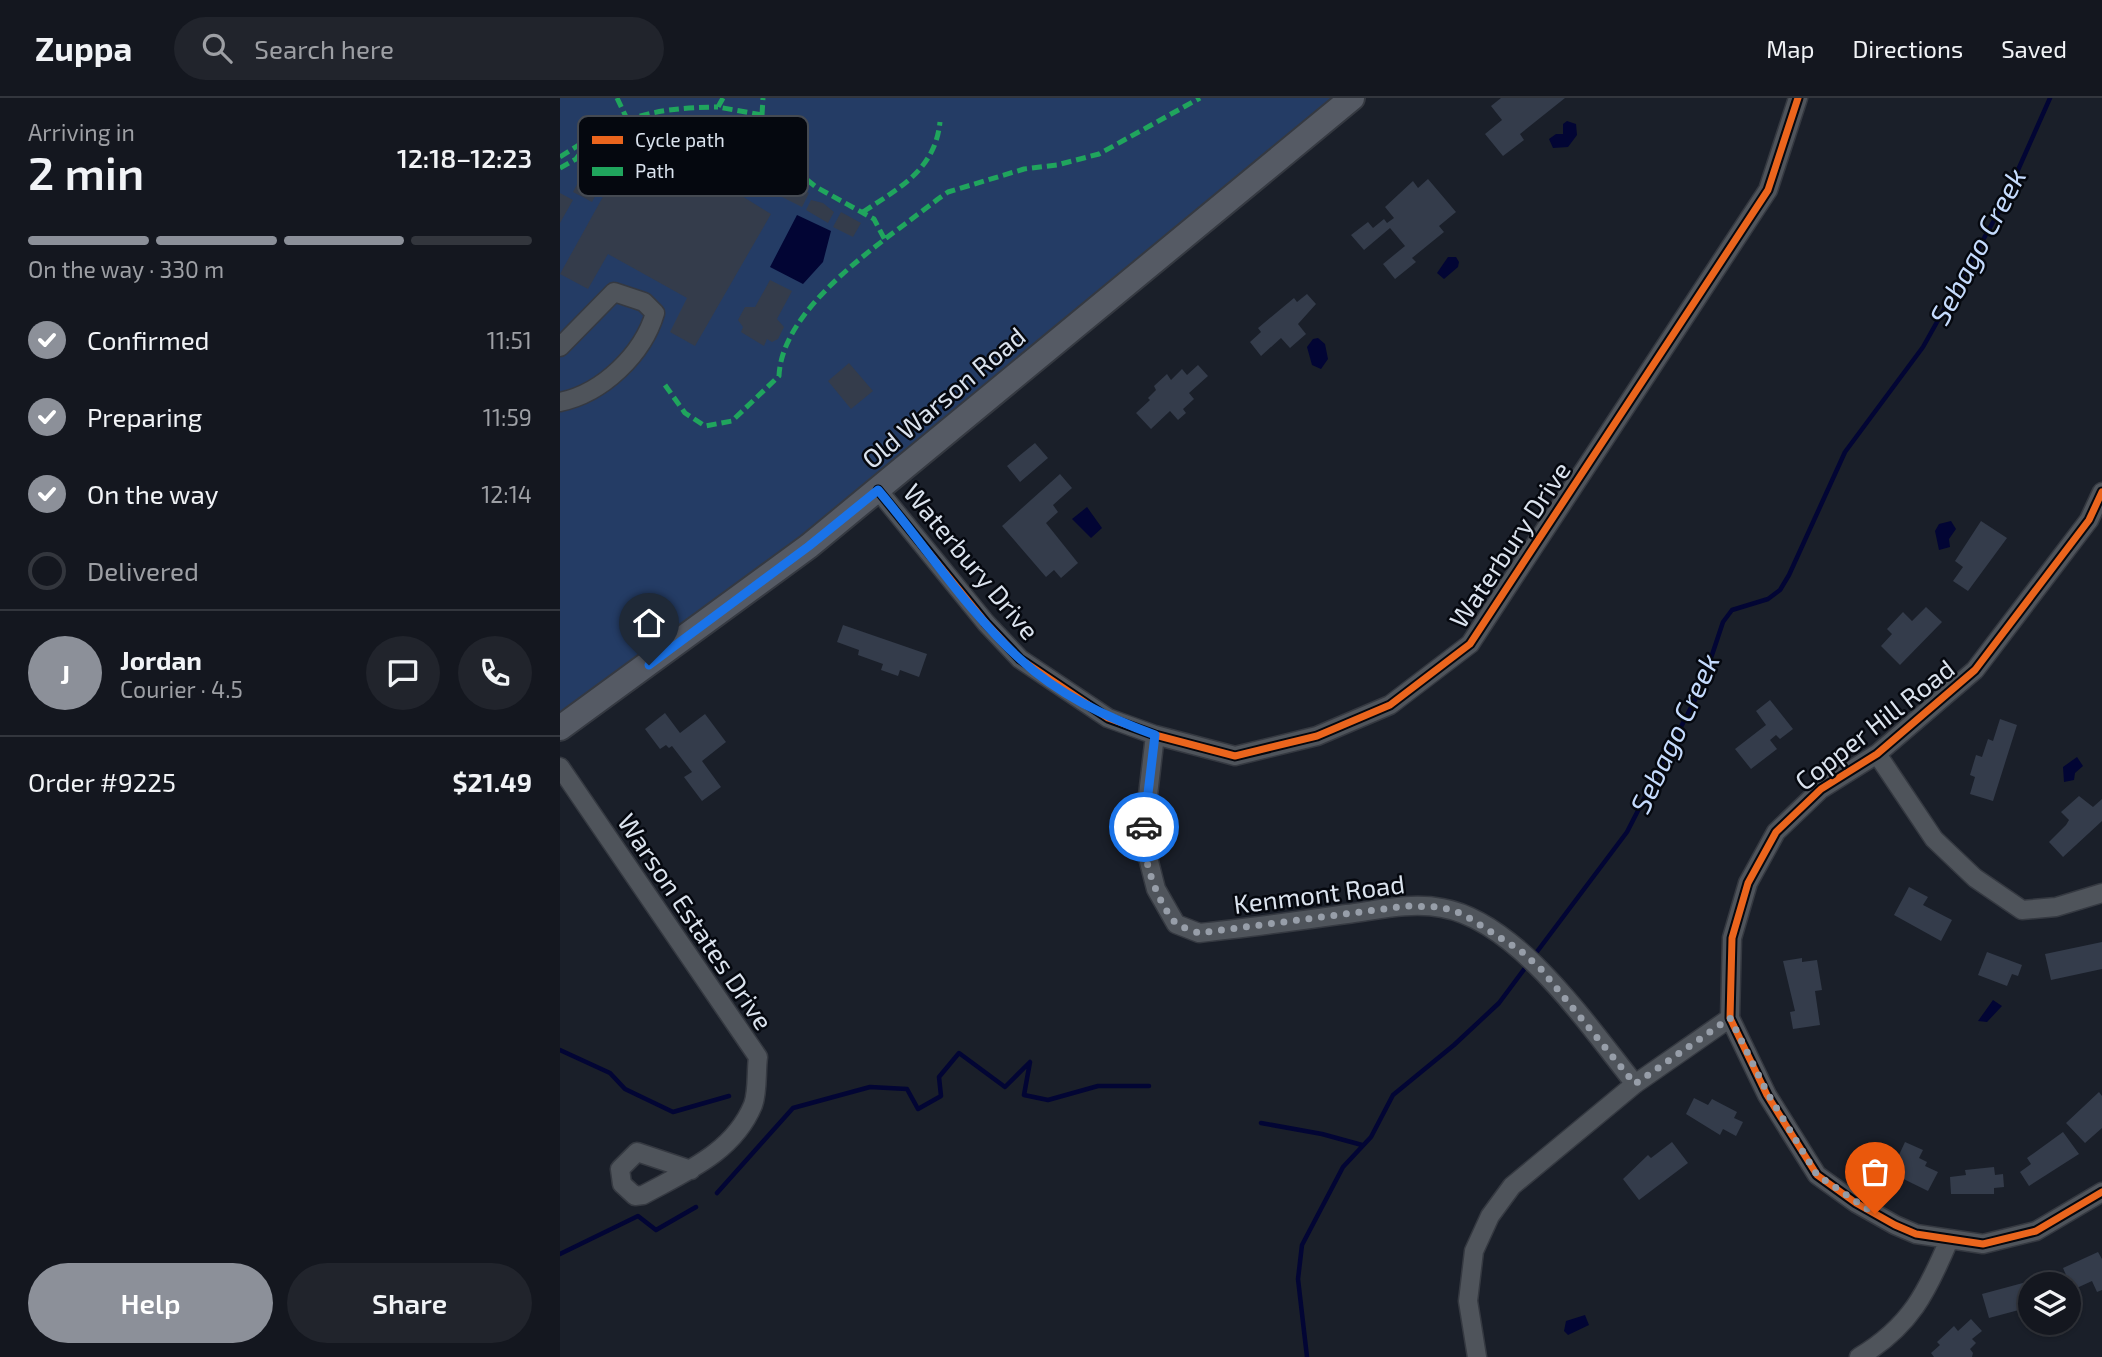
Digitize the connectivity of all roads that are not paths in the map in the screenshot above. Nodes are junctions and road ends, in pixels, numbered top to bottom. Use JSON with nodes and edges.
{"nodes":[{"id":1,"x":1352,"y":98,"type":"edge"},
{"id":2,"x":1798,"y":98,"type":"edge"},
{"id":3,"x":560,"y":346,"type":"edge"},
{"id":4,"x":560,"y":402,"type":"edge"},
{"id":5,"x":878,"y":490,"type":"junction"},
{"id":6,"x":2102,"y":492,"type":"edge"},
{"id":7,"x":560,"y":728,"type":"edge"},
{"id":8,"x":1155,"y":735,"type":"junction"},
{"id":9,"x":1877,"y":754,"type":"junction"},
{"id":10,"x":560,"y":767,"type":"edge"},
{"id":11,"x":2102,"y":893,"type":"edge"},
{"id":12,"x":1730,"y":1018,"type":"junction"},
{"id":13,"x":1635,"y":1084,"type":"junction"},
{"id":14,"x":691,"y":1170,"type":"dead end"},
{"id":15,"x":2102,"y":1192,"type":"edge"},
{"id":16,"x":1949,"y":1240,"type":"junction"},
{"id":17,"x":1477,"y":1357,"type":"edge"},
{"id":18,"x":1859,"y":1357,"type":"edge"}],
"edges":[{"from":1,"to":5,"type":"street","name":"Old Warson Road"},
{"from":2,"to":8,"type":"street","name":"Waterbury Drive"},
{"from":3,"to":4,"type":"street"},
{"from":5,"to":7,"type":"street","name":"Old Warson Road"},
{"from":5,"to":8,"type":"street","name":"Waterbury Drive"},
{"from":6,"to":9,"type":"street","name":"Copper Hill Road"},
{"from":8,"to":13,"type":"street","name":"Kenmont Road"},
{"from":9,"to":11,"type":"street"},
{"from":9,"to":12,"type":"street","name":"Copper Hill Road"},
{"from":10,"to":14,"type":"street","name":"Warson Estates Drive"},
{"from":12,"to":13,"type":"street"},
{"from":12,"to":16,"type":"street","name":"Copper Hill Road"},
{"from":13,"to":17,"type":"street"},
{"from":15,"to":16,"type":"street","name":"Copper Hill Road"},
{"from":16,"to":18,"type":"street"}]}
